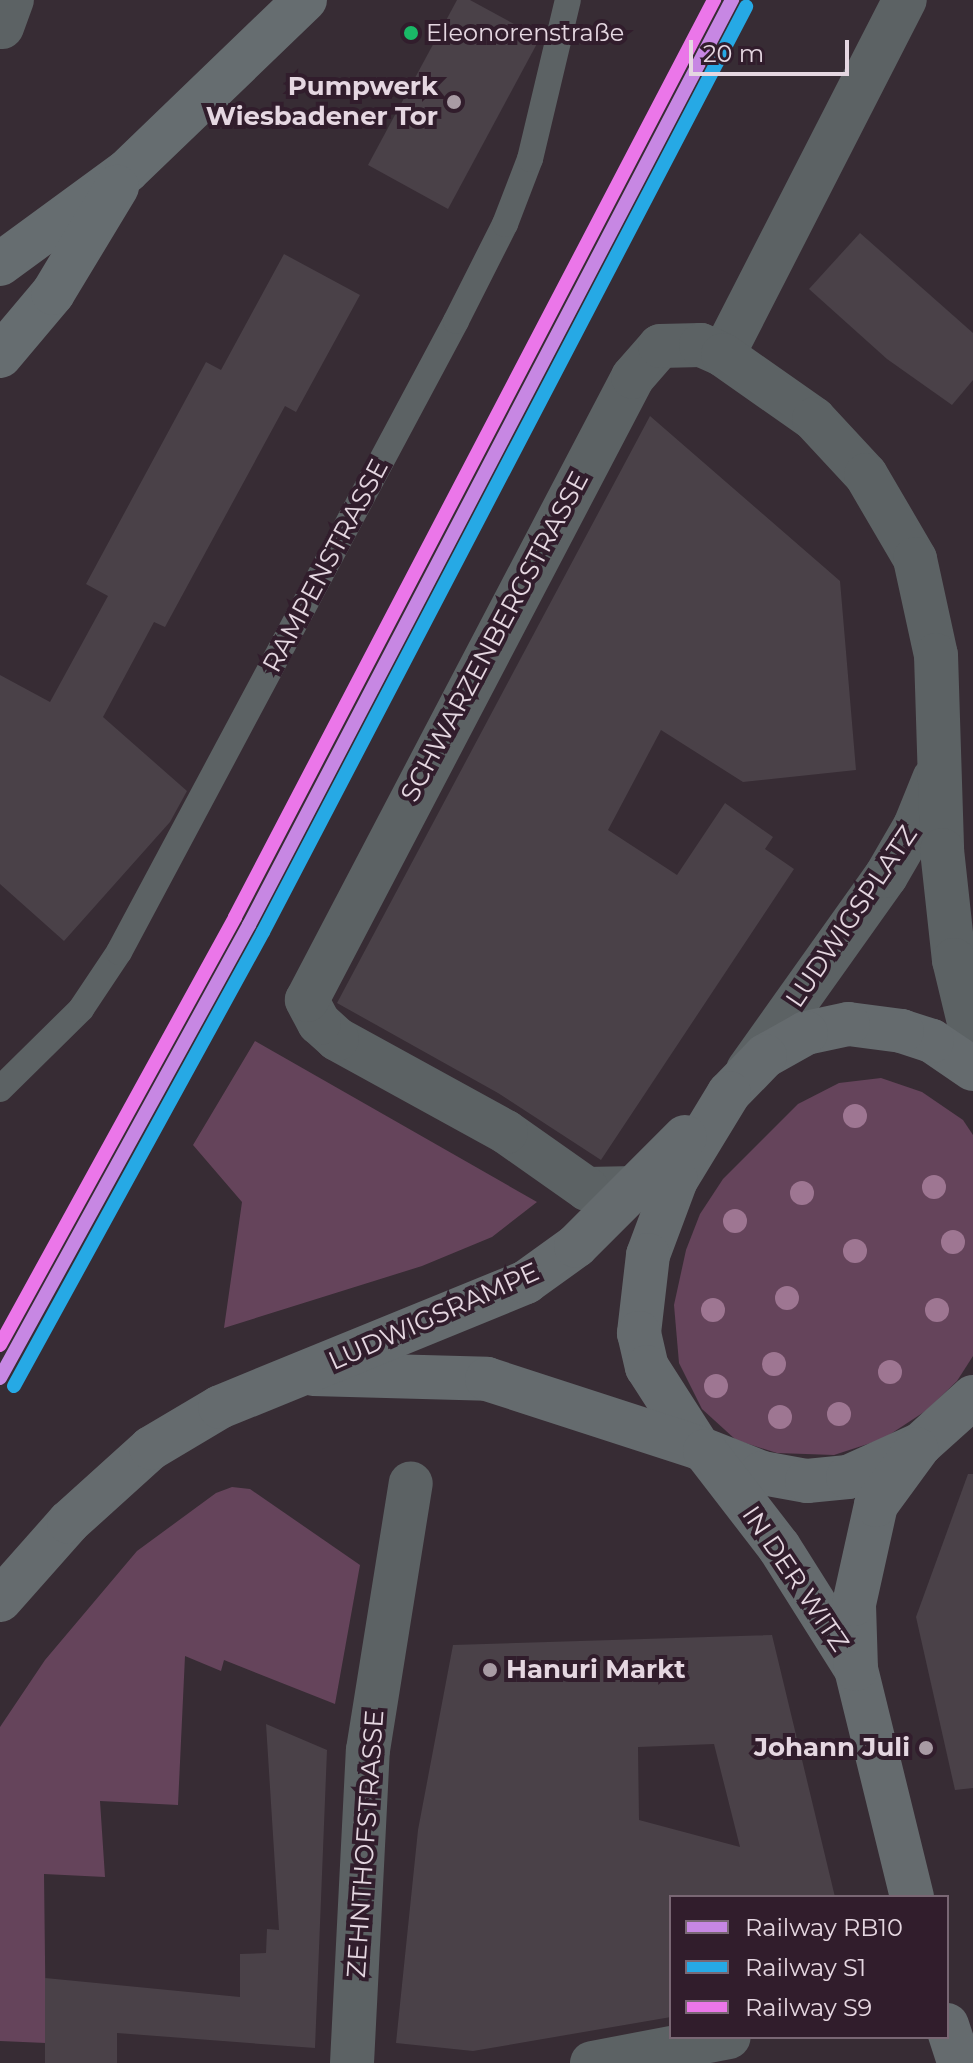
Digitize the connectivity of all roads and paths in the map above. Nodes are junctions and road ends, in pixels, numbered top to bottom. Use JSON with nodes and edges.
{"nodes":[{"id":1,"x":305,"y":0,"type":"edge"},
{"id":2,"x":568,"y":0,"type":"edge"},
{"id":3,"x":905,"y":0,"type":"edge"},
{"id":4,"x":127,"y":171,"type":"junction"},
{"id":5,"x":0,"y":264,"type":"edge"},
{"id":6,"x":723,"y":355,"type":"junction"},
{"id":7,"x":0,"y":356,"type":"edge"},
{"id":8,"x":940,"y":745,"type":"junction"},
{"id":9,"x":973,"y":1039,"type":"edge"},
{"id":10,"x":973,"y":1069,"type":"edge"},
{"id":11,"x":736,"y":1085,"type":"junction"},
{"id":12,"x":0,"y":1089,"type":"edge"},
{"id":13,"x":635,"y":1188,"type":"junction"},
{"id":14,"x":311,"y":1373,"type":"junction"},
{"id":15,"x":973,"y":1397,"type":"edge"},
{"id":16,"x":944,"y":1431,"type":"edge"},
{"id":17,"x":702,"y":1450,"type":"junction"},
{"id":18,"x":411,"y":1483,"type":"dead end"},
{"id":19,"x":0,"y":1600,"type":"edge"},
{"id":20,"x":856,"y":1669,"type":"junction"},
{"id":21,"x":912,"y":1895,"type":"edge"},
{"id":22,"x":949,"y":2031,"type":"edge"},
{"id":23,"x":718,"y":2039,"type":"edge"},
{"id":24,"x":973,"y":2061,"type":"edge"},
{"id":25,"x":352,"y":2063,"type":"edge"},
{"id":26,"x":592,"y":2063,"type":"edge"},
{"id":27,"x":959,"y":2063,"type":"edge"},
{"id":28,"x":967,"y":2063,"type":"edge"}],
"edges":[{"from":1,"to":4,"type":"main road"},
{"from":2,"to":12,"type":"lane","name":"RAMPENSTRASSE"},
{"from":3,"to":6,"type":"street"},
{"from":4,"to":5,"type":"main road"},
{"from":4,"to":7,"type":"main road"},
{"from":6,"to":8,"type":"street","name":"LUDWIGSPLATZ"},
{"from":6,"to":13,"type":"street","name":"SCHWARZENBERGSTRASSE"},
{"from":8,"to":9,"type":"street","name":"LUDWIGSPLATZ"},
{"from":8,"to":11,"type":"street","name":"LUDWIGSPLATZ"},
{"from":10,"to":11,"type":"main road","name":"LUDWIGSPLATZ"},
{"from":11,"to":13,"type":"main road","name":"LUDWIGSRAMPE"},
{"from":11,"to":17,"type":"main road","name":"LUDWIGSPLATZ"},
{"from":13,"to":14,"type":"main road","name":"LUDWIGSRAMPE"},
{"from":14,"to":17,"type":"main road","name":"LUDWIGSRAMPE"},
{"from":14,"to":19,"type":"main road","name":"LUDWIGSRAMPE"},
{"from":15,"to":16,"type":"main road"},
{"from":16,"to":17,"type":"main road"},
{"from":16,"to":20,"type":"main road","name":"IN DER WITZ"},
{"from":17,"to":20,"type":"main road","name":"IN DER WITZ"},
{"from":18,"to":25,"type":"street","name":"ZEHNTHOFSTRASSE"},
{"from":20,"to":21,"type":"main road","name":"IN DER WITZ"},
{"from":22,"to":27,"type":"main road"},
{"from":23,"to":26,"type":"street"},
{"from":24,"to":28,"type":"street"}]}
